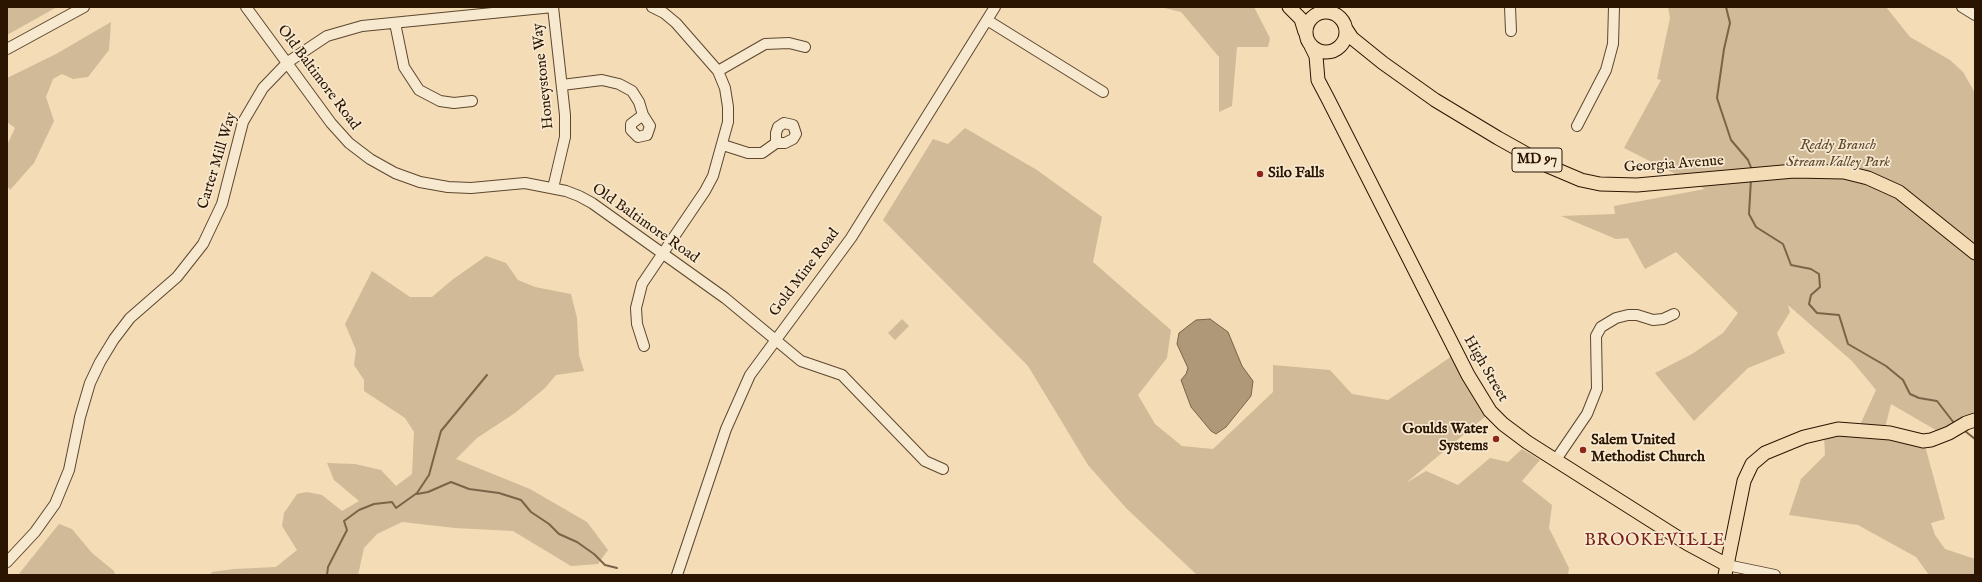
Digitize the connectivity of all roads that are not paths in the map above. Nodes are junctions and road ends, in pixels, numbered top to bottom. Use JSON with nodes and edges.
{"nodes":[{"id":1,"x":84,"y":7,"type":"edge"},
{"id":2,"x":246,"y":7,"type":"edge"},
{"id":3,"x":553,"y":7,"type":"edge"},
{"id":4,"x":652,"y":7,"type":"edge"},
{"id":5,"x":995,"y":7,"type":"edge"},
{"id":6,"x":1289,"y":7,"type":"edge"},
{"id":7,"x":1298,"y":7,"type":"edge"},
{"id":8,"x":1510,"y":7,"type":"edge"},
{"id":9,"x":1614,"y":7,"type":"edge"},
{"id":10,"x":1962,"y":7,"type":"edge"},
{"id":11,"x":1975,"y":15,"type":"edge"},
{"id":12,"x":1314,"y":16,"type":"junction"},
{"id":13,"x":987,"y":20,"type":"junction"},
{"id":14,"x":395,"y":23,"type":"junction"},
{"id":15,"x":1346,"y":29,"type":"junction"},
{"id":16,"x":1511,"y":31,"type":"dead end"},
{"id":17,"x":1306,"y":32,"type":"junction"},
{"id":18,"x":1311,"y":46,"type":"junction"},
{"id":19,"x":804,"y":47,"type":"dead end"},
{"id":20,"x":7,"y":49,"type":"edge"},
{"id":21,"x":1335,"y":49,"type":"junction"},
{"id":22,"x":288,"y":62,"type":"junction"},
{"id":23,"x":1383,"y":63,"type":"junction"},
{"id":24,"x":718,"y":71,"type":"junction"},
{"id":25,"x":562,"y":85,"type":"junction"},
{"id":26,"x":1324,"y":91,"type":"junction"},
{"id":27,"x":1103,"y":92,"type":"dead end"},
{"id":28,"x":472,"y":101,"type":"dead end"},
{"id":29,"x":643,"y":115,"type":"dead end"},
{"id":30,"x":1577,"y":126,"type":"dead end"},
{"id":31,"x":776,"y":143,"type":"dead end"},
{"id":32,"x":723,"y":145,"type":"junction"},
{"id":33,"x":553,"y":188,"type":"junction"},
{"id":34,"x":663,"y":253,"type":"junction"},
{"id":35,"x":1975,"y":253,"type":"edge"},
{"id":36,"x":1674,"y":314,"type":"dead end"},
{"id":37,"x":774,"y":339,"type":"junction"},
{"id":38,"x":644,"y":346,"type":"dead end"},
{"id":39,"x":1975,"y":420,"type":"edge"},
{"id":40,"x":1555,"y":461,"type":"junction"},
{"id":41,"x":943,"y":468,"type":"dead end"},
{"id":42,"x":7,"y":562,"type":"edge"},
{"id":43,"x":1726,"y":570,"type":"edge"},
{"id":44,"x":677,"y":575,"type":"edge"},
{"id":45,"x":1775,"y":575,"type":"edge"}],
"edges":[{"from":1,"to":20,"type":"street"},
{"from":2,"to":22,"type":"street","name":"Old Baltimore Road"},
{"from":3,"to":14,"type":"street","name":"Carter Mill Way"},
{"from":3,"to":25,"type":"street","name":"Honeystone Way"},
{"from":4,"to":24,"type":"street"},
{"from":5,"to":13,"type":"street","name":"Gold Mine Road"},
{"from":6,"to":17,"type":"main road"},
{"from":7,"to":12,"type":"main road"},
{"from":8,"to":16,"type":"street"},
{"from":9,"to":30,"type":"street"},
{"from":10,"to":11,"type":"street"},
{"from":12,"to":15,"type":"main road","number":"MD 97"},
{"from":12,"to":17,"type":"main road"},
{"from":13,"to":27,"type":"street"},
{"from":13,"to":37,"type":"street","name":"Gold Mine Road"},
{"from":14,"to":22,"type":"street","name":"Carter Mill Way"},
{"from":14,"to":28,"type":"street"},
{"from":15,"to":21,"type":"main road"},
{"from":15,"to":23,"type":"main road","name":"Georgia Avenue","number":"MD 97"},
{"from":17,"to":18,"type":"main road"},
{"from":18,"to":21,"type":"main road","number":"MD 97"},
{"from":18,"to":26,"type":"main road","name":"High Street"},
{"from":19,"to":24,"type":"street"},
{"from":21,"to":23,"type":"main road","name":"Georgia Avenue","number":"MD 97"},
{"from":21,"to":26,"type":"main road","name":"High Street"},
{"from":22,"to":33,"type":"street","name":"Old Baltimore Road"},
{"from":22,"to":42,"type":"street","name":"Carter Mill Way"},
{"from":23,"to":35,"type":"main road","name":"Georgia Avenue","number":"MD 97"},
{"from":24,"to":32,"type":"street"},
{"from":25,"to":29,"type":"street"},
{"from":25,"to":33,"type":"street","name":"Honeystone Way"},
{"from":26,"to":40,"type":"main road","name":"High Street"},
{"from":31,"to":32,"type":"street"},
{"from":32,"to":34,"type":"street"},
{"from":33,"to":34,"type":"street","name":"Old Baltimore Road"},
{"from":34,"to":37,"type":"street","name":"Old Baltimore Road"},
{"from":34,"to":38,"type":"street"},
{"from":36,"to":40,"type":"street"},
{"from":37,"to":41,"type":"street","name":"Old Baltimore Road"},
{"from":37,"to":44,"type":"street","name":"Gold Mine Road"},
{"from":39,"to":43,"type":"main road"},
{"from":40,"to":43,"type":"main road","name":"High Street"},
{"from":43,"to":45,"type":"street"}]}
